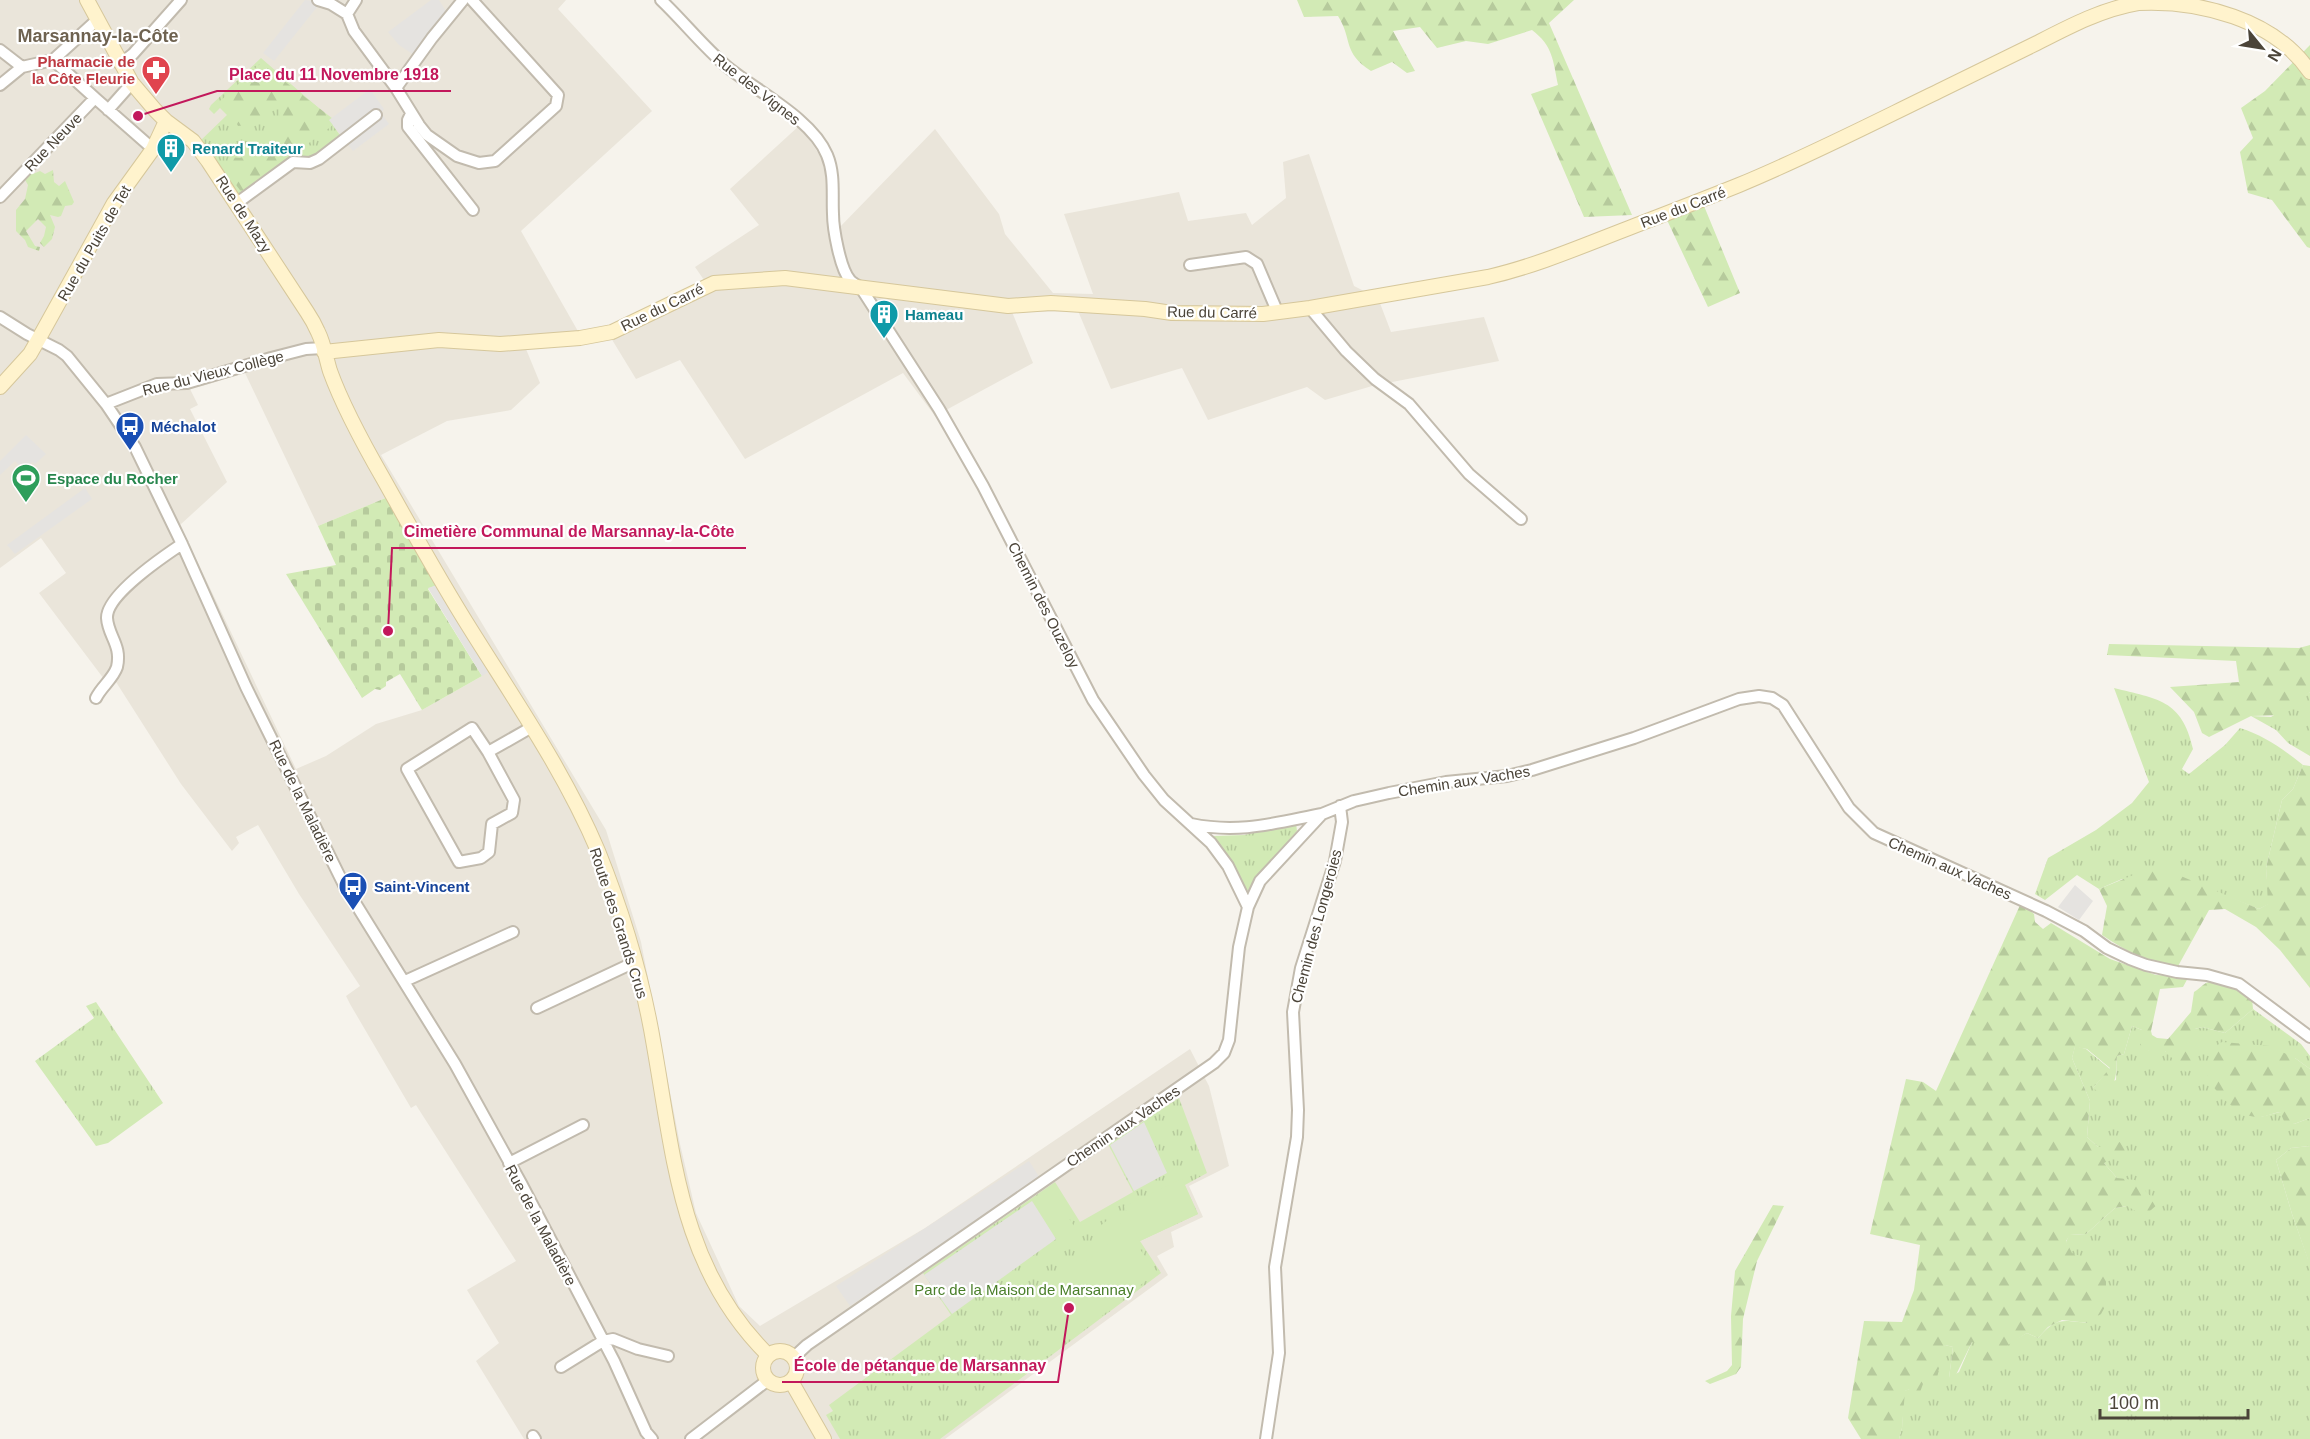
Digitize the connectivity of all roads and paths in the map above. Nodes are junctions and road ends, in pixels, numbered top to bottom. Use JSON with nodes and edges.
{"nodes":[{"id":1,"x":87,"y":0,"type":"edge"},
{"id":2,"x":181,"y":0,"type":"edge"},
{"id":3,"x":318,"y":0,"type":"edge"},
{"id":4,"x":356,"y":0,"type":"edge"},
{"id":5,"x":463,"y":0,"type":"edge"},
{"id":6,"x":472,"y":0,"type":"edge"},
{"id":7,"x":661,"y":0,"type":"edge"},
{"id":8,"x":2210,"y":3,"type":"edge"},
{"id":9,"x":347,"y":14,"type":"junction"},
{"id":10,"x":97,"y":20,"type":"junction"},
{"id":11,"x":0,"y":50,"type":"edge"},
{"id":12,"x":53,"y":60,"type":"junction"},
{"id":13,"x":120,"y":64,"type":"junction"},
{"id":14,"x":22,"y":67,"type":"junction"},
{"id":15,"x":2310,"y":72,"type":"edge"},
{"id":16,"x":132,"y":83,"type":"junction"},
{"id":17,"x":0,"y":85,"type":"edge"},
{"id":18,"x":396,"y":88,"type":"junction"},
{"id":19,"x":95,"y":98,"type":"junction"},
{"id":20,"x":108,"y":110,"type":"junction"},
{"id":21,"x":411,"y":114,"type":"junction"},
{"id":22,"x":376,"y":115,"type":"dead end"},
{"id":23,"x":166,"y":121,"type":"junction"},
{"id":24,"x":153,"y":149,"type":"junction"},
{"id":25,"x":0,"y":197,"type":"edge"},
{"id":26,"x":237,"y":203,"type":"junction"},
{"id":27,"x":473,"y":210,"type":"dead end"},
{"id":28,"x":1190,"y":265,"type":"dead end"},
{"id":29,"x":861,"y":288,"type":"junction"},
{"id":30,"x":1310,"y":308,"type":"junction"},
{"id":31,"x":1277,"y":311,"type":"junction"},
{"id":32,"x":0,"y":317,"type":"edge"},
{"id":33,"x":38,"y":340,"type":"junction"},
{"id":34,"x":324,"y":350,"type":"junction"},
{"id":35,"x":0,"y":387,"type":"edge"},
{"id":36,"x":106,"y":404,"type":"junction"},
{"id":37,"x":1521,"y":519,"type":"dead end"},
{"id":38,"x":182,"y":544,"type":"junction"},
{"id":39,"x":96,"y":698,"type":"dead end"},
{"id":40,"x":532,"y":727,"type":"junction"},
{"id":41,"x":488,"y":752,"type":"junction"},
{"id":42,"x":1340,"y":806,"type":"junction"},
{"id":43,"x":1322,"y":814,"type":"junction"},
{"id":44,"x":1191,"y":824,"type":"junction"},
{"id":45,"x":1248,"y":907,"type":"junction"},
{"id":46,"x":513,"y":932,"type":"dead end"},
{"id":47,"x":635,"y":962,"type":"junction"},
{"id":48,"x":405,"y":981,"type":"junction"},
{"id":49,"x":537,"y":1008,"type":"dead end"},
{"id":50,"x":2310,"y":1037,"type":"edge"},
{"id":51,"x":583,"y":1125,"type":"dead end"},
{"id":52,"x":509,"y":1163,"type":"junction"},
{"id":53,"x":603,"y":1341,"type":"junction"},
{"id":54,"x":768,"y":1355,"type":"junction"},
{"id":55,"x":668,"y":1356,"type":"dead end"},
{"id":56,"x":793,"y":1358,"type":"junction"},
{"id":57,"x":561,"y":1368,"type":"dead end"},
{"id":58,"x":768,"y":1380,"type":"junction"},
{"id":59,"x":791,"y":1381,"type":"junction"},
{"id":60,"x":648,"y":1437,"type":"edge"},
{"id":61,"x":691,"y":1439,"type":"edge"},
{"id":62,"x":824,"y":1439,"type":"edge"},
{"id":63,"x":1266,"y":1439,"type":"edge"}],
"edges":[{"from":1,"to":10,"type":"main road","name":"Rue de Mazy"},
{"from":2,"to":13,"type":"street"},
{"from":3,"to":9,"type":"street"},
{"from":4,"to":9,"type":"street"},
{"from":5,"to":18,"type":"street"},
{"from":6,"to":21,"type":"street"},
{"from":7,"to":29,"type":"street","name":"Rue des Vignes"},
{"from":8,"to":15,"type":"main road","name":"Rue du Carré"},
{"from":8,"to":30,"type":"main road","name":"Rue du Carré"},
{"from":9,"to":18,"type":"street"},
{"from":10,"to":12,"type":"street"},
{"from":10,"to":13,"type":"main road","name":"Rue de Mazy"},
{"from":11,"to":14,"type":"street"},
{"from":12,"to":14,"type":"street"},
{"from":12,"to":19,"type":"street"},
{"from":13,"to":16,"type":"main road","name":"Rue de Mazy"},
{"from":14,"to":17,"type":"street"},
{"from":16,"to":20,"type":"street"},
{"from":16,"to":23,"type":"main road","name":"Rue de Mazy"},
{"from":18,"to":21,"type":"street"},
{"from":19,"to":20,"type":"street"},
{"from":19,"to":25,"type":"street","name":"Rue Neuve"},
{"from":20,"to":24,"type":"street"},
{"from":21,"to":27,"type":"street"},
{"from":22,"to":26,"type":"street"},
{"from":23,"to":24,"type":"main road","name":"Rue du Puits de Tet"},
{"from":23,"to":26,"type":"main road","name":"Rue de Mazy"},
{"from":24,"to":33,"type":"main road","name":"Rue du Puits de Tet"},
{"from":26,"to":34,"type":"main road","name":"Rue de Mazy"},
{"from":28,"to":31,"type":"street"},
{"from":29,"to":31,"type":"main road","name":"Rue du Carré"},
{"from":29,"to":34,"type":"main road","name":"Rue du Carré"},
{"from":29,"to":44,"type":"street","name":"Chemin des Ouzeloy"},
{"from":30,"to":31,"type":"main road","name":"Rue du Carré"},
{"from":30,"to":37,"type":"street"},
{"from":32,"to":33,"type":"street","name":"Rue de la Maladière"},
{"from":33,"to":35,"type":"main road","name":"Rue du Puits de Tet"},
{"from":33,"to":36,"type":"street","name":"Rue de la Maladière"},
{"from":34,"to":36,"type":"street","name":"Rue du Vieux Collège"},
{"from":34,"to":40,"type":"main road","name":"Route des Grands Crus"},
{"from":36,"to":38,"type":"street","name":"Rue de la Maladière"},
{"from":38,"to":39,"type":"street"},
{"from":38,"to":48,"type":"street","name":"Rue de la Maladière"},
{"from":40,"to":41,"type":"street"},
{"from":40,"to":47,"type":"main road","name":"Route des Grands Crus"},
{"from":41,"to":41,"type":"street"},
{"from":42,"to":43,"type":"street","name":"Chemin aux Vaches"},
{"from":42,"to":50,"type":"street","name":"Chemin aux Vaches"},
{"from":42,"to":63,"type":"street","name":"Chemin des Longeroies"},
{"from":43,"to":44,"type":"street"},
{"from":43,"to":45,"type":"street","name":"Chemin aux Vaches"},
{"from":44,"to":45,"type":"street","name":"Chemin des Ouzeloy"},
{"from":45,"to":56,"type":"street","name":"Chemin aux Vaches"},
{"from":46,"to":48,"type":"street"},
{"from":47,"to":49,"type":"street"},
{"from":47,"to":54,"type":"main road","name":"Route des Grands Crus"},
{"from":48,"to":52,"type":"street","name":"Rue de la Maladière"},
{"from":51,"to":52,"type":"street"},
{"from":52,"to":53,"type":"street","name":"Rue de la Maladière"},
{"from":53,"to":55,"type":"street"},
{"from":53,"to":57,"type":"street"},
{"from":53,"to":60,"type":"street","name":"Rue de la Maladière"},
{"from":54,"to":56,"type":"main road"},
{"from":54,"to":58,"type":"main road"},
{"from":56,"to":59,"type":"main road"},
{"from":58,"to":59,"type":"main road"},
{"from":58,"to":61,"type":"street"},
{"from":59,"to":62,"type":"main road"}]}
